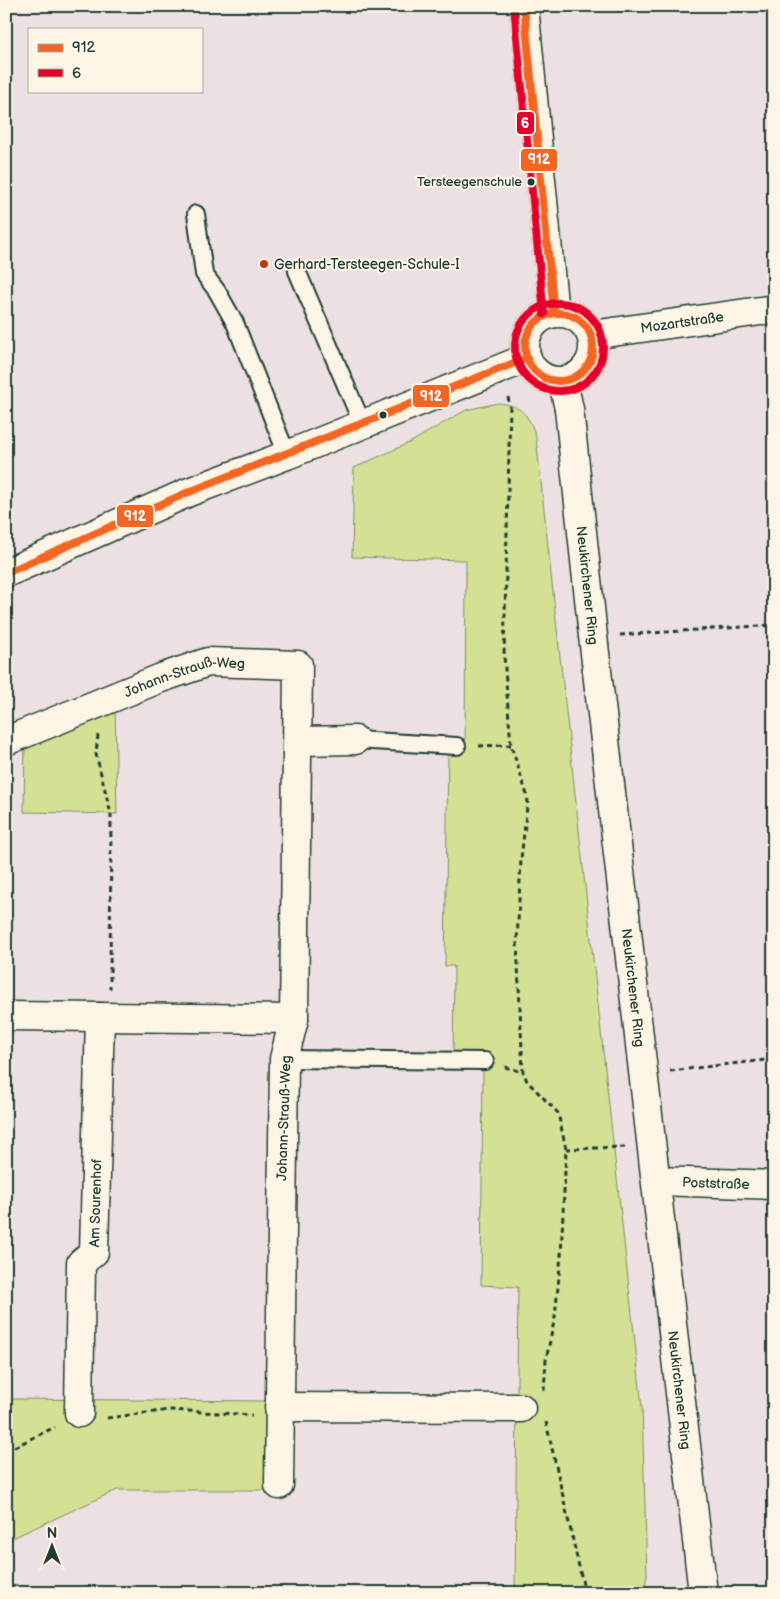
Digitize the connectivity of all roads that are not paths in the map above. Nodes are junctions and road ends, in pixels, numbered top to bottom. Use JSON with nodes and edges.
{"nodes":[{"id":1,"x":524,"y":6,"type":"edge"},
{"id":2,"x":196,"y":214,"type":"dead end"},
{"id":3,"x":297,"y":271,"type":"dead end"},
{"id":4,"x":774,"y":309,"type":"edge"},
{"id":5,"x":554,"y":313,"type":"junction"},
{"id":6,"x":592,"y":336,"type":"junction"},
{"id":7,"x":526,"y":358,"type":"junction"},
{"id":8,"x":563,"y":382,"type":"junction"},
{"id":9,"x":362,"y":423,"type":"junction"},
{"id":10,"x":286,"y":455,"type":"junction"},
{"id":11,"x":6,"y":573,"type":"edge"},
{"id":12,"x":355,"y":740,"type":"joint"},
{"id":13,"x":6,"y":741,"type":"edge"},
{"id":14,"x":298,"y":741,"type":"junction"},
{"id":15,"x":457,"y":746,"type":"road end"},
{"id":16,"x":6,"y":1016,"type":"edge"},
{"id":17,"x":105,"y":1017,"type":"junction"},
{"id":18,"x":294,"y":1019,"type":"junction"},
{"id":19,"x":284,"y":1059,"type":"junction"},
{"id":20,"x":485,"y":1061,"type":"dead end"},
{"id":21,"x":657,"y":1181,"type":"junction"},
{"id":22,"x":774,"y":1185,"type":"edge"},
{"id":23,"x":279,"y":1407,"type":"junction"},
{"id":24,"x":521,"y":1408,"type":"dead end"},
{"id":25,"x":79,"y":1412,"type":"road end"},
{"id":26,"x":279,"y":1485,"type":"dead end"},
{"id":27,"x":703,"y":1593,"type":"edge"}],
"edges":[{"from":1,"to":5,"type":"street"},
{"from":2,"to":10,"type":"lane"},
{"from":3,"to":9,"type":"lane"},
{"from":4,"to":6,"type":"street","name":"Mozartstraße"},
{"from":5,"to":6,"type":"street"},
{"from":5,"to":7,"type":"street"},
{"from":6,"to":8,"type":"street"},
{"from":7,"to":8,"type":"street"},
{"from":7,"to":9,"type":"street"},
{"from":8,"to":21,"type":"street","name":"Neukirchener Ring"},
{"from":9,"to":10,"type":"street"},
{"from":10,"to":11,"type":"street"},
{"from":12,"to":14,"type":"street"},
{"from":12,"to":15,"type":"lane"},
{"from":13,"to":14,"type":"street","name":"Johann-Strauß-Weg"},
{"from":14,"to":18,"type":"street","name":"Johann-Strauß-Weg"},
{"from":16,"to":17,"type":"street"},
{"from":17,"to":18,"type":"street"},
{"from":17,"to":25,"type":"street","name":"Am Sourenhof"},
{"from":18,"to":19,"type":"street","name":"Johann-Strauß-Weg"},
{"from":19,"to":20,"type":"lane"},
{"from":19,"to":23,"type":"street","name":"Johann-Strauß-Weg"},
{"from":21,"to":22,"type":"street","name":"Poststraße"},
{"from":21,"to":27,"type":"street","name":"Neukirchener Ring"},
{"from":23,"to":24,"type":"street"},
{"from":23,"to":26,"type":"street","name":"Johann-Strauß-Weg"}]}
